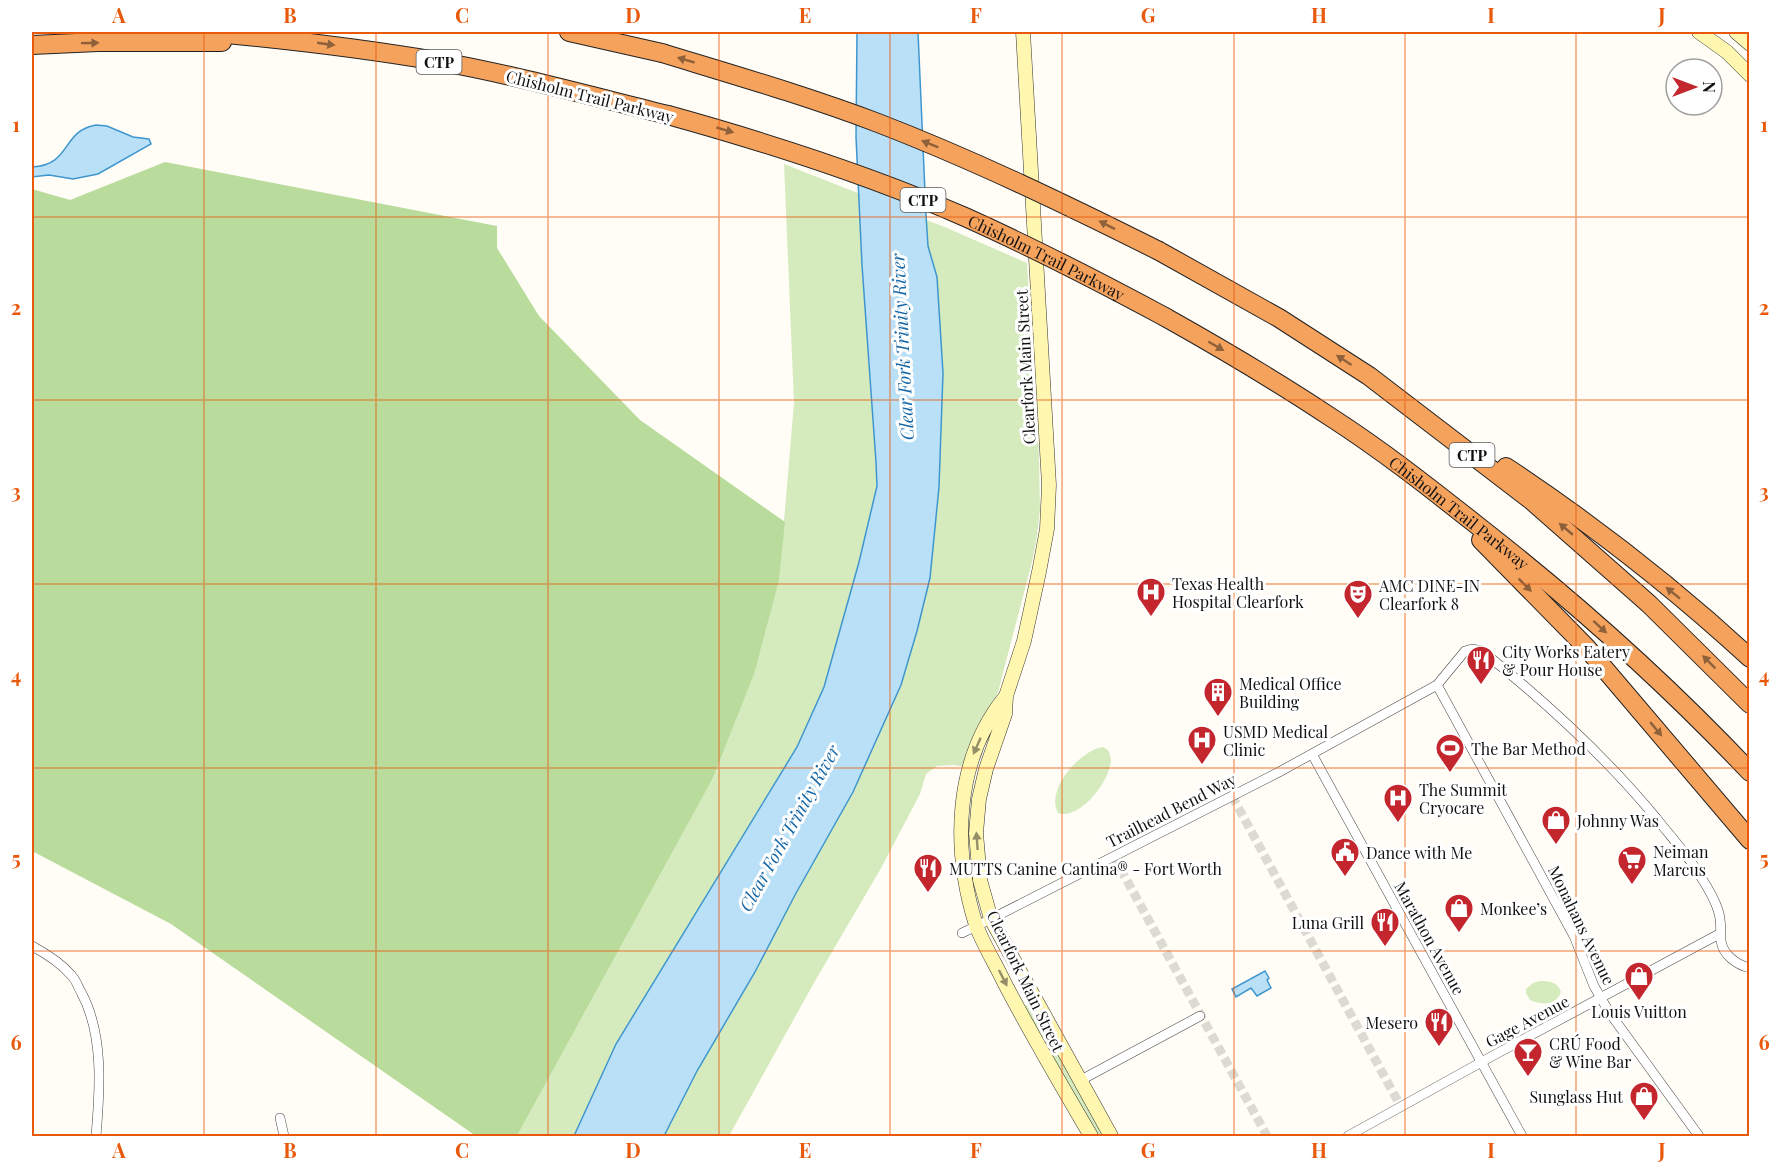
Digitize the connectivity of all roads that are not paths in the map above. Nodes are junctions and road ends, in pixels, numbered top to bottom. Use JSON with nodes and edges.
{"nodes":[{"id":1,"x":205,"y":32,"type":"edge"},
{"id":2,"x":569,"y":32,"type":"edge"},
{"id":3,"x":1023,"y":32,"type":"edge"},
{"id":4,"x":1699,"y":32,"type":"edge"},
{"id":5,"x":1736,"y":32,"type":"edge"},
{"id":6,"x":300,"y":41,"type":"junction"},
{"id":7,"x":1749,"y":44,"type":"edge"},
{"id":8,"x":32,"y":45,"type":"edge"},
{"id":9,"x":1749,"y":75,"type":"edge"},
{"id":10,"x":1369,"y":376,"type":"junction"},
{"id":11,"x":1425,"y":483,"type":"junction"},
{"id":12,"x":1749,"y":658,"type":"edge"},
{"id":13,"x":1437,"y":685,"type":"junction"},
{"id":14,"x":1006,"y":696,"type":"junction"},
{"id":15,"x":1749,"y":704,"type":"edge"},
{"id":16,"x":1312,"y":754,"type":"junction"},
{"id":17,"x":1749,"y":772,"type":"edge"},
{"id":18,"x":1749,"y":840,"type":"edge"},
{"id":19,"x":991,"y":919,"type":"junction"},
{"id":20,"x":977,"y":926,"type":"junction"},
{"id":21,"x":962,"y":933,"type":"dead end"},
{"id":22,"x":1722,"y":933,"type":"junction"},
{"id":23,"x":32,"y":946,"type":"edge"},
{"id":24,"x":1749,"y":968,"type":"edge"},
{"id":25,"x":1601,"y":999,"type":"junction"},
{"id":26,"x":1200,"y":1016,"type":"dead end"},
{"id":27,"x":1482,"y":1062,"type":"junction"},
{"id":28,"x":1081,"y":1080,"type":"junction"},
{"id":29,"x":280,"y":1118,"type":"dead end"},
{"id":30,"x":96,"y":1137,"type":"edge"},
{"id":31,"x":284,"y":1137,"type":"edge"},
{"id":32,"x":1090,"y":1137,"type":"edge"},
{"id":33,"x":1111,"y":1137,"type":"edge"},
{"id":34,"x":1348,"y":1137,"type":"edge"},
{"id":35,"x":1522,"y":1137,"type":"edge"},
{"id":36,"x":1699,"y":1137,"type":"edge"}],
"edges":[{"from":1,"to":6,"type":"highway","name":"Chisholm Trail Parkway","number":"CTP"},
{"from":10,"to":2,"type":"highway","number":"CTP","one_way":true,"bridge":true},
{"from":3,"to":14,"type":"street","name":"Clearfork Main Street"},
{"from":4,"to":9,"type":"street"},
{"from":5,"to":7,"type":"street"},
{"from":8,"to":6,"type":"highway","one_way":true},
{"from":6,"to":11,"type":"highway","name":"Chisholm Trail Parkway","number":"CTP","one_way":true,"bridge":true},
{"from":12,"to":10,"type":"highway","one_way":true},
{"from":15,"to":10,"type":"highway","number":"CTP","one_way":true},
{"from":11,"to":17,"type":"highway","name":"Chisholm Trail Parkway","number":"CTP","one_way":true},
{"from":11,"to":18,"type":"highway","one_way":true},
{"from":13,"to":16,"type":"street","name":"Trailhead Bend Way"},
{"from":13,"to":22,"type":"street","name":"Trailhead Bend Way"},
{"from":13,"to":25,"type":"street","name":"Monahans Avenue"},
{"from":19,"to":14,"type":"street","name":"Clearfork Main Street","one_way":true},
{"from":14,"to":20,"type":"street","name":"Clearfork Main Street","one_way":true},
{"from":16,"to":19,"type":"street","name":"Trailhead Bend Way"},
{"from":16,"to":27,"type":"street","name":"Marathon Avenue"},
{"from":19,"to":20,"type":"street","name":"Trailhead Bend Way"},
{"from":19,"to":28,"type":"street","name":"Clearfork Main Street"},
{"from":20,"to":21,"type":"street","name":"Trailhead Bend Way"},
{"from":20,"to":32,"type":"street","name":"Clearfork Main Street","one_way":true},
{"from":22,"to":24,"type":"street","name":"Trailhead Bend Way"},
{"from":22,"to":25,"type":"street","name":"Gage Avenue"},
{"from":23,"to":30,"type":"street"},
{"from":25,"to":27,"type":"street","name":"Gage Avenue"},
{"from":25,"to":36,"type":"street","name":"Monahans Avenue"},
{"from":26,"to":28,"type":"street"},
{"from":27,"to":34,"type":"street","name":"Gage Avenue"},
{"from":27,"to":35,"type":"street","name":"Marathon Avenue"},
{"from":28,"to":33,"type":"street","name":"Clearfork Main Street"},
{"from":29,"to":31,"type":"street"}]}
